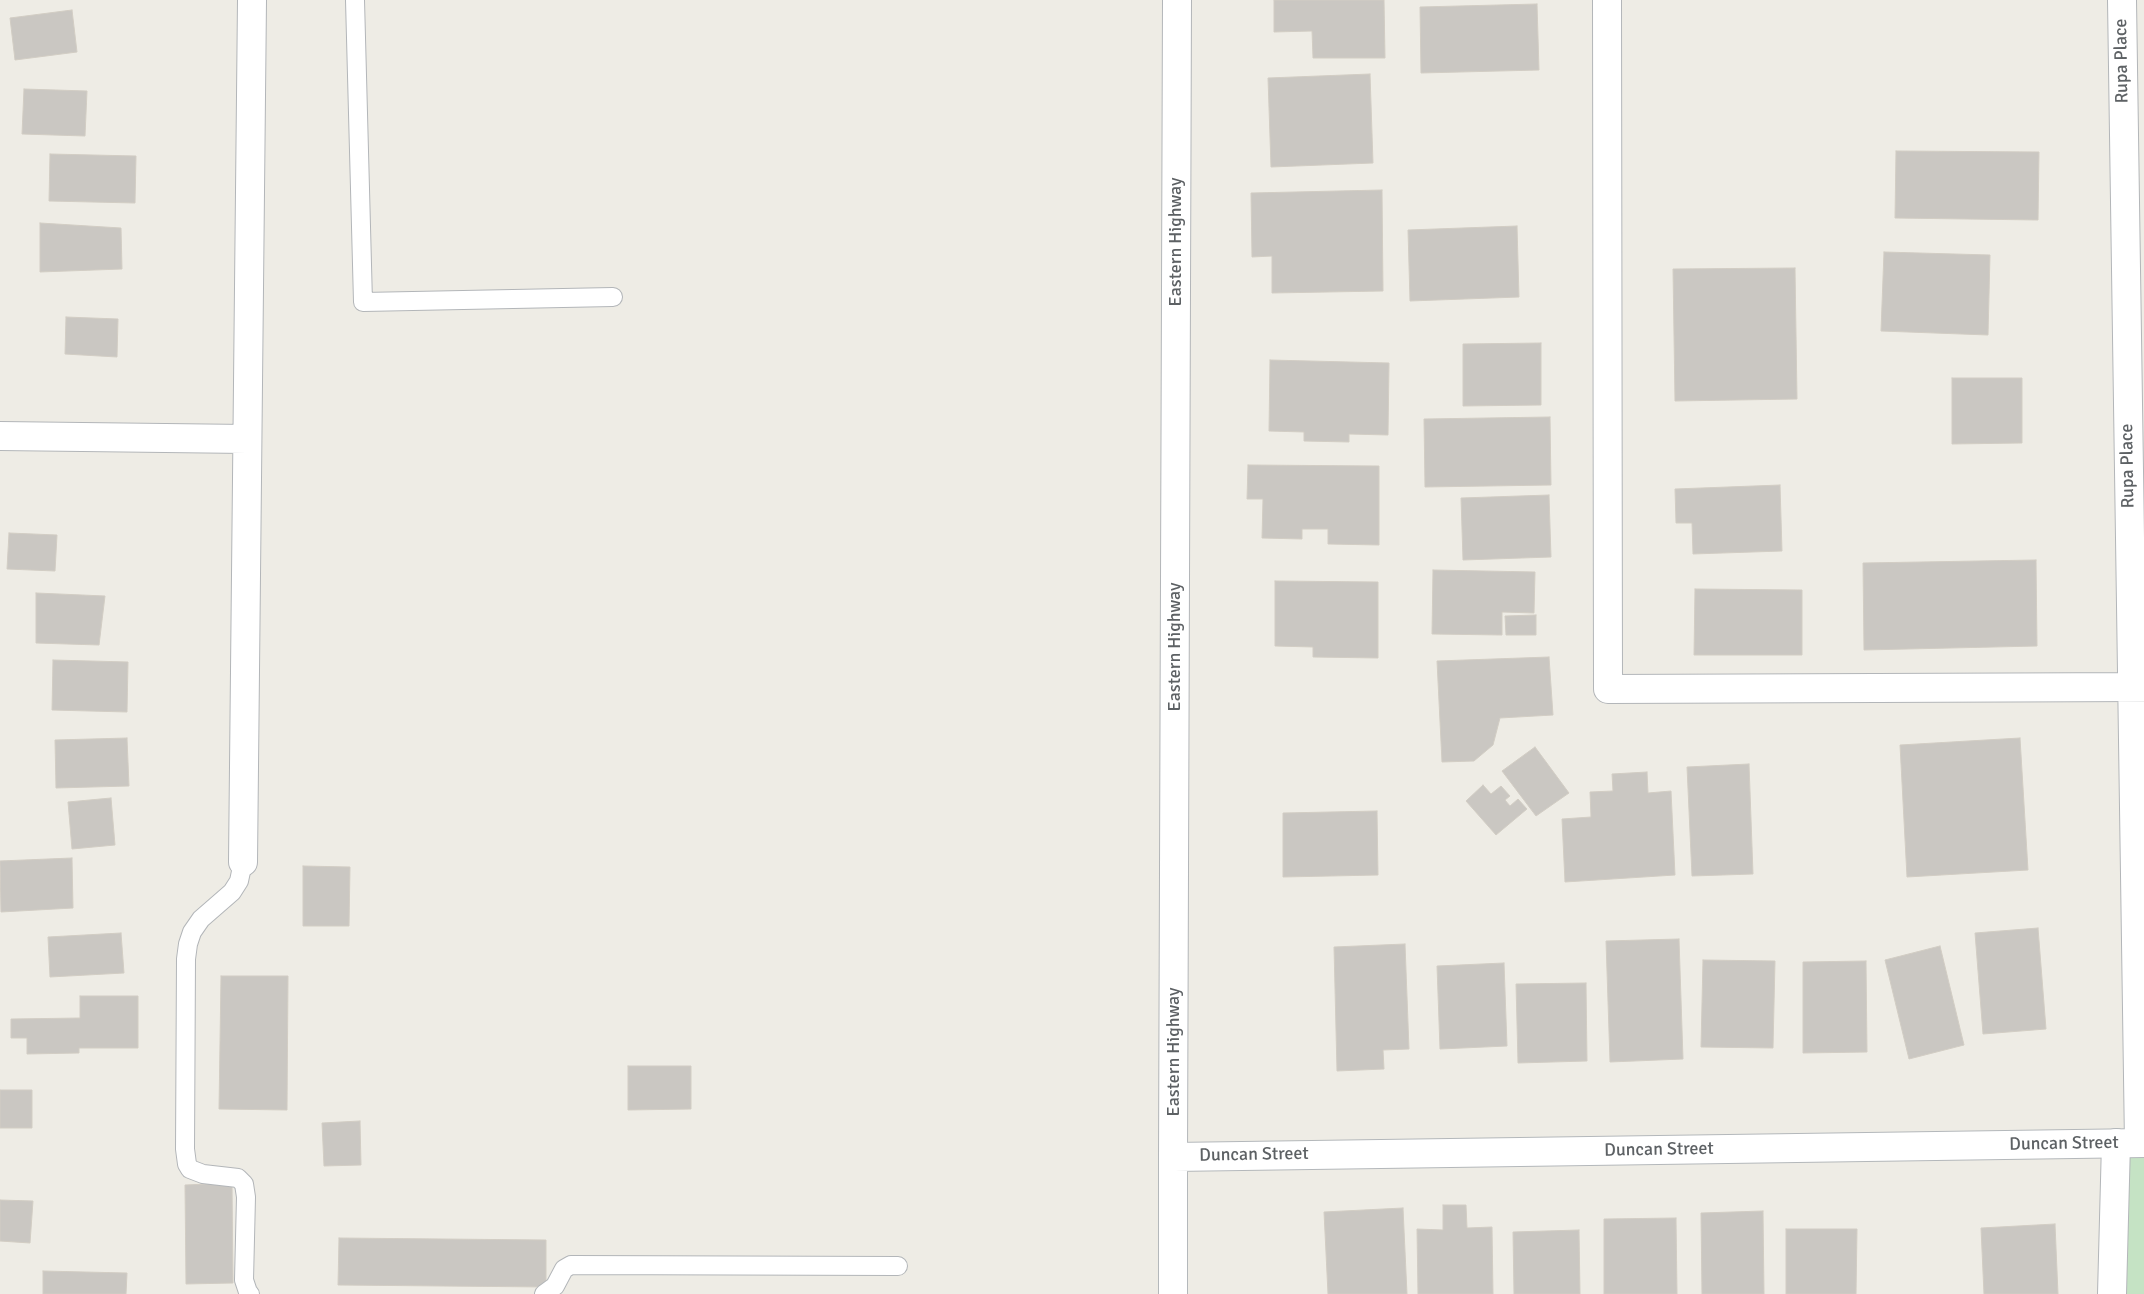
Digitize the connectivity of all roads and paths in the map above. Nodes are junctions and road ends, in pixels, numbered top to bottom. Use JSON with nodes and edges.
{"nodes":[{"id":1,"x":252,"y":0,"type":"edge"},
{"id":2,"x":355,"y":0,"type":"edge"},
{"id":3,"x":1177,"y":0,"type":"edge"},
{"id":4,"x":1606,"y":0,"type":"edge"},
{"id":5,"x":2122,"y":0,"type":"edge"},
{"id":6,"x":613,"y":297,"type":"dead end"},
{"id":7,"x":0,"y":436,"type":"edge"},
{"id":8,"x":247,"y":440,"type":"junction"},
{"id":9,"x":2138,"y":687,"type":"edge"},
{"id":10,"x":242,"y":862,"type":"joint"},
{"id":11,"x":2133,"y":1143,"type":"edge"},
{"id":12,"x":1173,"y":1157,"type":"junction"},
{"id":13,"x":898,"y":1266,"type":"dead end"},
{"id":14,"x":250,"y":1294,"type":"edge"},
{"id":15,"x":544,"y":1294,"type":"edge"},
{"id":16,"x":1173,"y":1294,"type":"edge"},
{"id":17,"x":2112,"y":1294,"type":"edge"}],
"edges":[{"from":1,"to":8,"type":"street"},
{"from":2,"to":6,"type":"lane"},
{"from":3,"to":12,"type":"street","name":"Eastern Highway"},
{"from":4,"to":9,"type":"street"},
{"from":5,"to":9,"type":"street","name":"Rupa Place"},
{"from":7,"to":8,"type":"street"},
{"from":8,"to":10,"type":"street"},
{"from":9,"to":11,"type":"street","name":"Rupa Place"},
{"from":10,"to":14,"type":"lane"},
{"from":11,"to":12,"type":"street","name":"Duncan Street"},
{"from":11,"to":17,"type":"street","name":"Rupa Place"},
{"from":12,"to":16,"type":"street","name":"Eastern Highway"},
{"from":13,"to":15,"type":"lane"}]}
